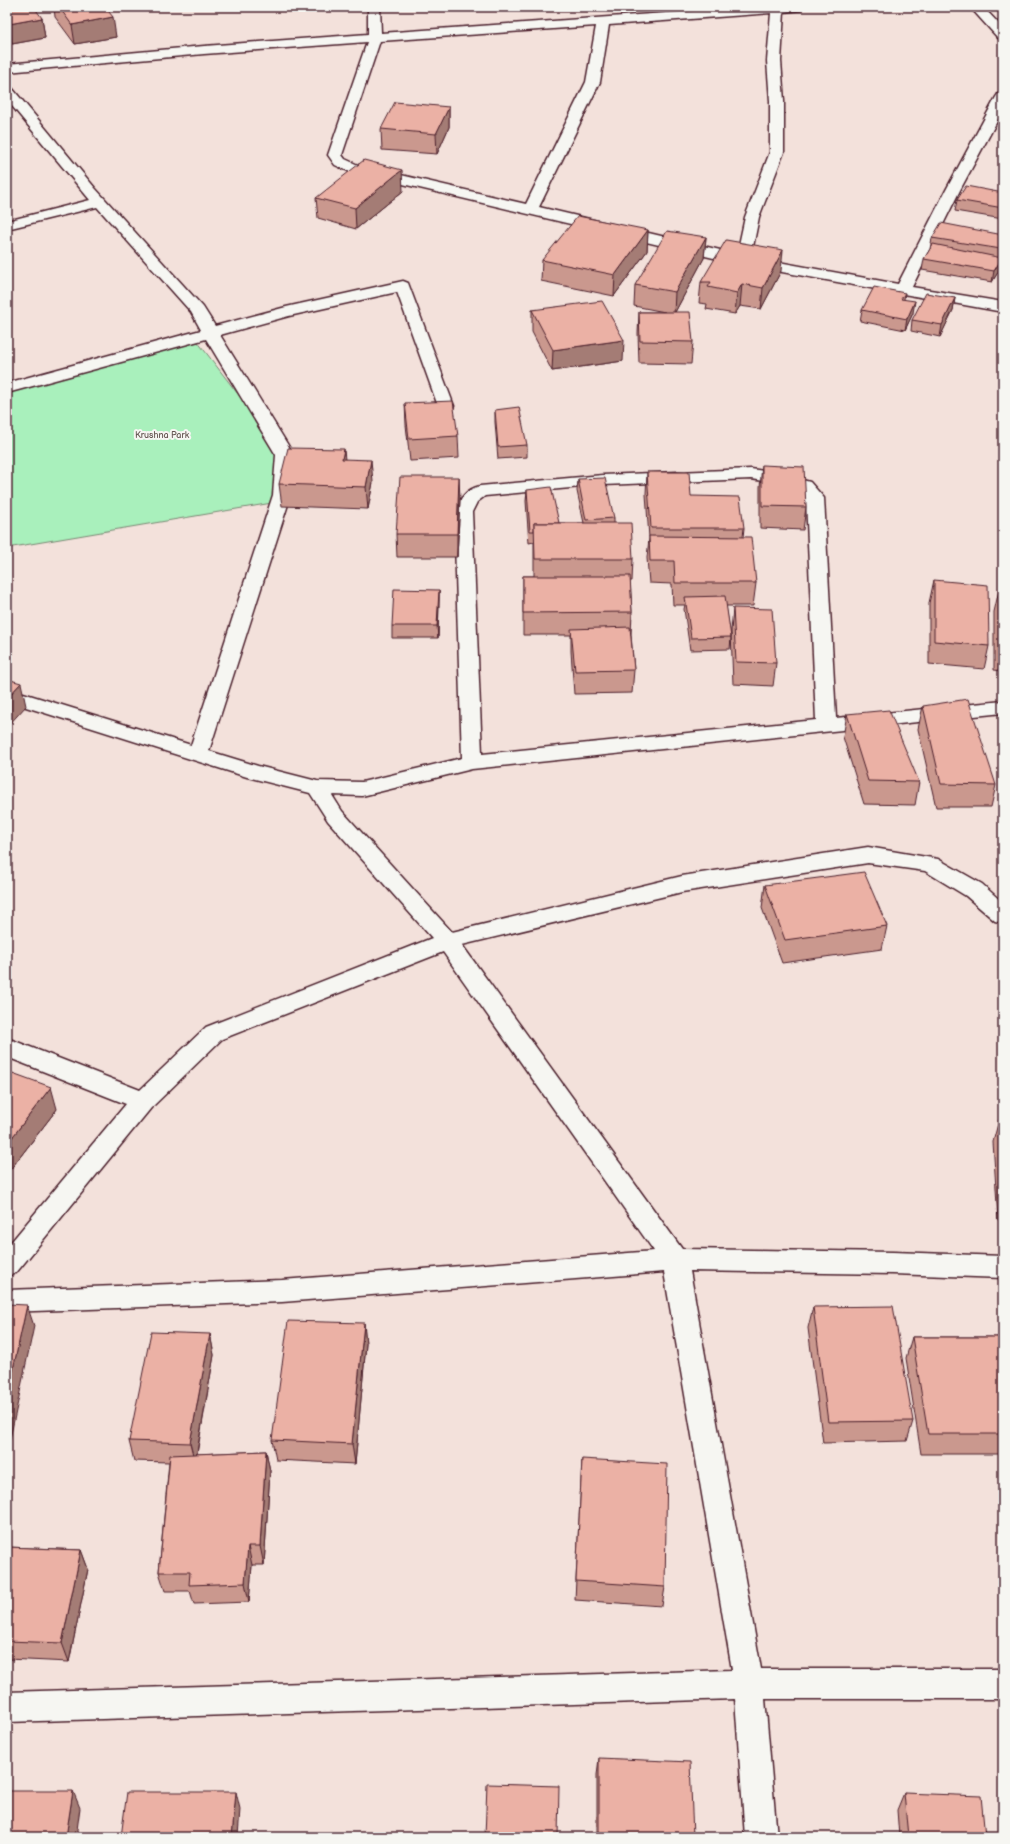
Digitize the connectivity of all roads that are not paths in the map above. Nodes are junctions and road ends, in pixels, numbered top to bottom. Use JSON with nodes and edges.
{"nodes":[{"id":1,"x":374,"y":7,"type":"edge"},
{"id":2,"x":797,"y":7,"type":"edge"},
{"id":3,"x":976,"y":7,"type":"edge"},
{"id":4,"x":778,"y":9,"type":"junction"},
{"id":5,"x":603,"y":23,"type":"junction"},
{"id":6,"x":1003,"y":35,"type":"edge"},
{"id":7,"x":376,"y":38,"type":"junction"},
{"id":8,"x":7,"y":68,"type":"edge"},
{"id":9,"x":7,"y":90,"type":"edge"},
{"id":10,"x":1003,"y":97,"type":"edge"},
{"id":11,"x":100,"y":202,"type":"junction"},
{"id":12,"x":530,"y":210,"type":"junction"},
{"id":13,"x":7,"y":225,"type":"edge"},
{"id":14,"x":743,"y":260,"type":"junction"},
{"id":15,"x":903,"y":290,"type":"junction"},
{"id":16,"x":1003,"y":307,"type":"edge"},
{"id":17,"x":211,"y":332,"type":"junction"},
{"id":18,"x":7,"y":388,"type":"edge"},
{"id":19,"x":446,"y":406,"type":"edge"},
{"id":20,"x":7,"y":694,"type":"edge"},
{"id":21,"x":1003,"y":707,"type":"edge"},
{"id":22,"x":826,"y":725,"type":"junction"},
{"id":23,"x":198,"y":755,"type":"junction"},
{"id":24,"x":472,"y":762,"type":"junction"},
{"id":25,"x":317,"y":788,"type":"junction"},
{"id":26,"x":1003,"y":915,"type":"edge"},
{"id":27,"x":447,"y":942,"type":"junction"},
{"id":28,"x":7,"y":1047,"type":"edge"},
{"id":29,"x":143,"y":1101,"type":"junction"},
{"id":30,"x":675,"y":1260,"type":"junction"},
{"id":31,"x":7,"y":1265,"type":"edge"},
{"id":32,"x":1003,"y":1267,"type":"edge"},
{"id":33,"x":7,"y":1301,"type":"edge"},
{"id":34,"x":749,"y":1684,"type":"junction"},
{"id":35,"x":1003,"y":1684,"type":"edge"},
{"id":36,"x":7,"y":1707,"type":"edge"},
{"id":37,"x":761,"y":1837,"type":"edge"}],
"edges":[{"from":1,"to":7,"type":"street"},
{"from":2,"to":4,"type":"street"},
{"from":3,"to":6,"type":"street"},
{"from":4,"to":5,"type":"street"},
{"from":4,"to":14,"type":"street"},
{"from":5,"to":7,"type":"street"},
{"from":5,"to":12,"type":"street"},
{"from":7,"to":8,"type":"street"},
{"from":7,"to":12,"type":"street"},
{"from":9,"to":11,"type":"street"},
{"from":10,"to":15,"type":"street"},
{"from":11,"to":13,"type":"street"},
{"from":11,"to":17,"type":"street"},
{"from":12,"to":14,"type":"street"},
{"from":14,"to":15,"type":"street"},
{"from":15,"to":16,"type":"street"},
{"from":17,"to":18,"type":"street"},
{"from":17,"to":19,"type":"street"},
{"from":17,"to":23,"type":"street"},
{"from":20,"to":23,"type":"street"},
{"from":21,"to":22,"type":"street"},
{"from":22,"to":24,"type":"street"},
{"from":22,"to":24,"type":"street"},
{"from":23,"to":25,"type":"street"},
{"from":24,"to":25,"type":"street"},
{"from":25,"to":27,"type":"street"},
{"from":26,"to":27,"type":"street"},
{"from":27,"to":29,"type":"street"},
{"from":27,"to":30,"type":"street"},
{"from":28,"to":29,"type":"street"},
{"from":29,"to":31,"type":"street"},
{"from":30,"to":32,"type":"street"},
{"from":30,"to":33,"type":"street"},
{"from":30,"to":34,"type":"street"},
{"from":34,"to":35,"type":"street"},
{"from":34,"to":36,"type":"street"},
{"from":34,"to":37,"type":"street"}]}
